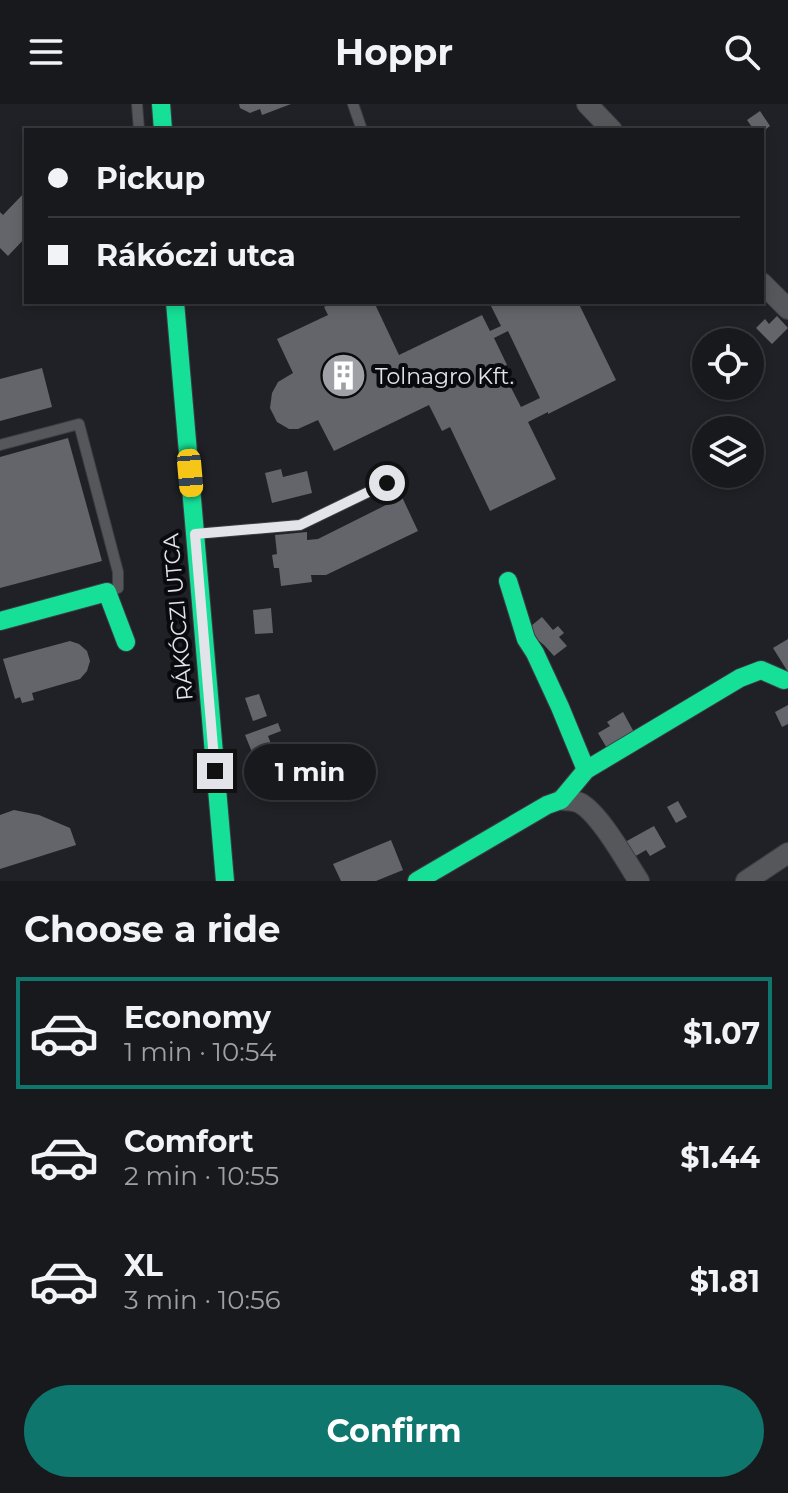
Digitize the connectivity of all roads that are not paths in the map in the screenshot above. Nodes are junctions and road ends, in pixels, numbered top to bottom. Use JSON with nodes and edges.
{"nodes":[{"id":1,"x":137,"y":104,"type":"edge"},
{"id":2,"x":161,"y":104,"type":"edge"},
{"id":3,"x":353,"y":104,"type":"edge"},
{"id":4,"x":587,"y":104,"type":"edge"},
{"id":5,"x":139,"y":128,"type":"edge"},
{"id":6,"x":163,"y":128,"type":"edge"},
{"id":7,"x":361,"y":128,"type":"edge"},
{"id":8,"x":610,"y":128,"type":"edge"},
{"id":9,"x":764,"y":285,"type":"edge"},
{"id":10,"x":175,"y":304,"type":"edge"},
{"id":11,"x":788,"y":309,"type":"edge"},
{"id":12,"x":0,"y":445,"type":"edge"},
{"id":13,"x":387,"y":483,"type":"dead end"},
{"id":14,"x":195,"y":534,"type":"junction"},
{"id":15,"x":508,"y":581,"type":"dead end"},
{"id":16,"x":107,"y":592,"type":"junction"},
{"id":17,"x":0,"y":621,"type":"edge"},
{"id":18,"x":126,"y":642,"type":"dead end"},
{"id":19,"x":784,"y":680,"type":"dead end"},
{"id":20,"x":586,"y":770,"type":"junction"},
{"id":21,"x":561,"y":800,"type":"junction"},
{"id":22,"x":788,"y":853,"type":"edge"},
{"id":23,"x":225,"y":881,"type":"edge"},
{"id":24,"x":417,"y":881,"type":"edge"},
{"id":25,"x":639,"y":881,"type":"edge"},
{"id":26,"x":746,"y":881,"type":"edge"}],
"edges":[{"from":1,"to":5,"type":"lane"},
{"from":2,"to":6,"type":"street"},
{"from":3,"to":7,"type":"lane"},
{"from":4,"to":8,"type":"street"},
{"from":9,"to":11,"type":"street"},
{"from":10,"to":14,"type":"street","name":"RÁKÓCZI UTCA"},
{"from":12,"to":16,"type":"lane"},
{"from":13,"to":14,"type":"lane"},
{"from":14,"to":23,"type":"street","name":"RÁKÓCZI UTCA"},
{"from":15,"to":20,"type":"street"},
{"from":16,"to":17,"type":"street"},
{"from":16,"to":18,"type":"street"},
{"from":19,"to":20,"type":"street"},
{"from":20,"to":21,"type":"street"},
{"from":21,"to":24,"type":"street"},
{"from":21,"to":25,"type":"street"},
{"from":22,"to":26,"type":"street"}]}
